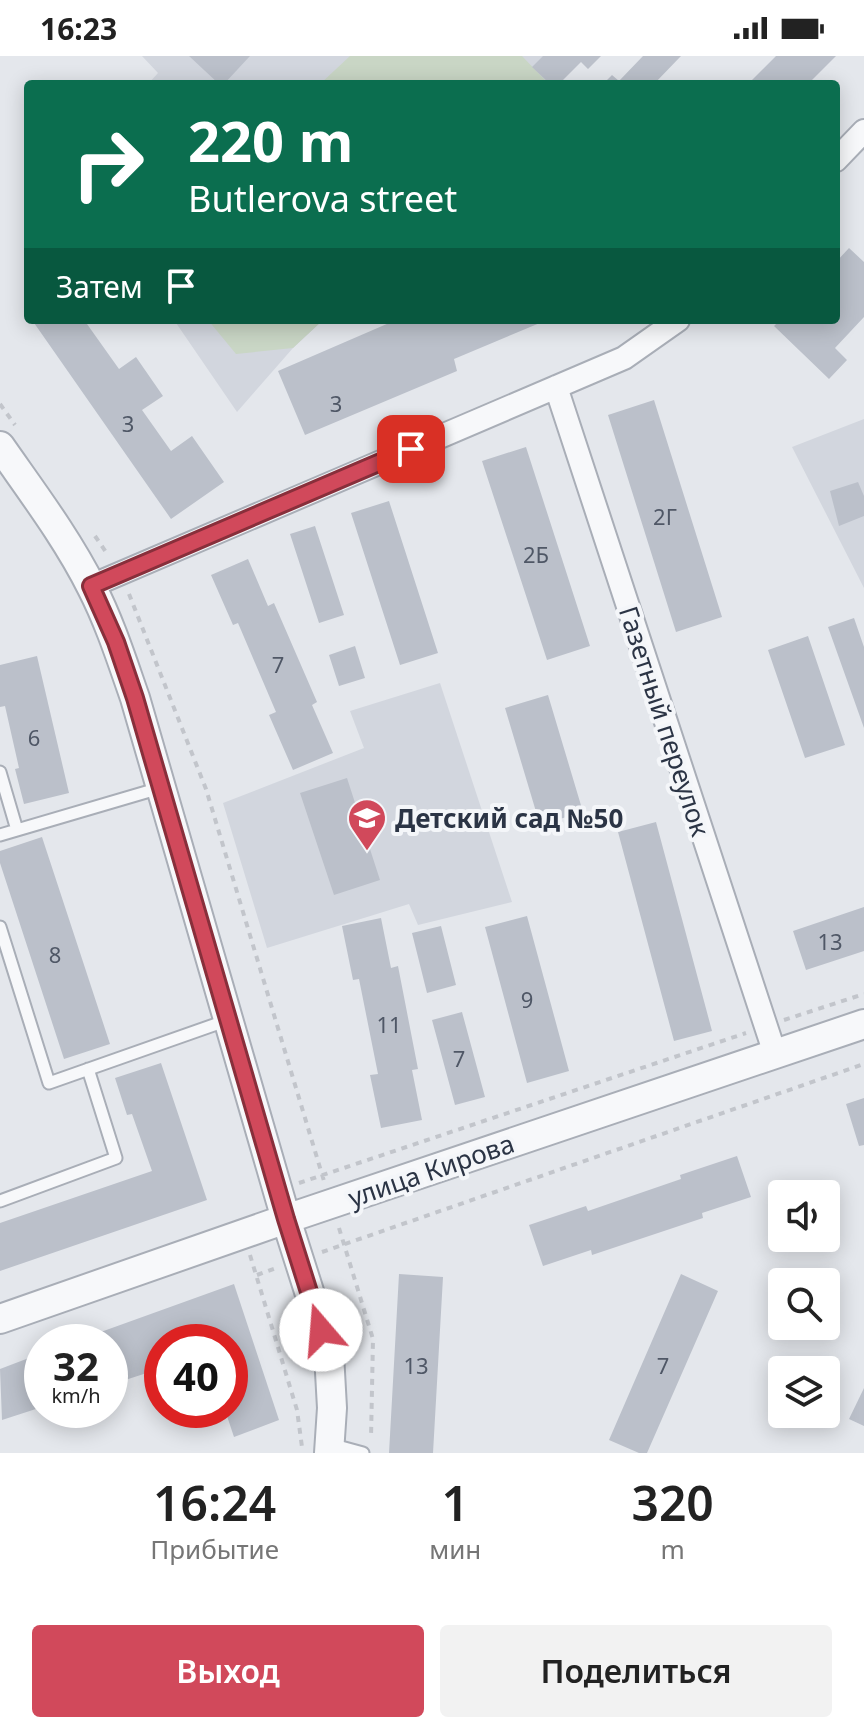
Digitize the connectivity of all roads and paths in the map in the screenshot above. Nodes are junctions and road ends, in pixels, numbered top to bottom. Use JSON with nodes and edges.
{"nodes":[{"id":1,"x":864,"y":131,"type":"edge"},
{"id":2,"x":840,"y":156,"type":"edge"},
{"id":3,"x":672,"y":324,"type":"edge"},
{"id":4,"x":556,"y":387,"type":"junction"},
{"id":5,"x":0,"y":404,"type":"edge"},
{"id":6,"x":10,"y":439,"type":"edge"},
{"id":7,"x":94,"y":535,"type":"dead end"},
{"id":8,"x":121,"y":573,"type":"junction"},
{"id":9,"x":91,"y":586,"type":"junction"},
{"id":10,"x":0,"y":772,"type":"edge"},
{"id":11,"x":161,"y":788,"type":"junction"},
{"id":12,"x":17,"y":830,"type":"junction"},
{"id":13,"x":0,"y":835,"type":"edge"},
{"id":14,"x":0,"y":927,"type":"edge"},
{"id":15,"x":864,"y":994,"type":"edge"},
{"id":16,"x":228,"y":1020,"type":"junction"},
{"id":17,"x":864,"y":1024,"type":"edge"},
{"id":18,"x":765,"y":1027,"type":"junction"},
{"id":19,"x":775,"y":1054,"type":"junction"},
{"id":20,"x":864,"y":1064,"type":"edge"},
{"id":21,"x":88,"y":1069,"type":"junction"},
{"id":22,"x":323,"y":1175,"type":"junction"},
{"id":23,"x":278,"y":1190,"type":"junction"},
{"id":24,"x":0,"y":1201,"type":"edge"},
{"id":25,"x":331,"y":1204,"type":"junction"},
{"id":26,"x":286,"y":1219,"type":"junction"},
{"id":27,"x":344,"y":1245,"type":"junction"},
{"id":28,"x":299,"y":1260,"type":"junction"},
{"id":29,"x":0,"y":1319,"type":"edge"},
{"id":30,"x":371,"y":1439,"type":"dead end"},
{"id":31,"x":320,"y":1450,"type":"edge"},
{"id":32,"x":363,"y":1453,"type":"edge"}],
"edges":[{"from":1,"to":2,"type":"street"},
{"from":3,"to":4,"type":"street"},
{"from":4,"to":8,"type":"street"},
{"from":4,"to":18,"type":"street","name":"Газетный переулок"},
{"from":5,"to":6,"type":"path"},
{"from":6,"to":9,"type":"street"},
{"from":7,"to":8,"type":"path"},
{"from":8,"to":9,"type":"street"},
{"from":8,"to":22,"type":"path"},
{"from":9,"to":11,"type":"street"},
{"from":10,"to":12,"type":"lane"},
{"from":11,"to":12,"type":"lane"},
{"from":11,"to":16,"type":"street"},
{"from":12,"to":13,"type":"lane"},
{"from":14,"to":21,"type":"lane"},
{"from":15,"to":18,"type":"path"},
{"from":16,"to":21,"type":"lane"},
{"from":16,"to":23,"type":"street"},
{"from":17,"to":19,"type":"street","name":"улица Кирова"},
{"from":18,"to":19,"type":"street","name":"Газетный переулок"},
{"from":18,"to":22,"type":"path"},
{"from":19,"to":25,"type":"street","name":"улица Кирова"},
{"from":20,"to":27,"type":"path"},
{"from":21,"to":24,"type":"lane"},
{"from":22,"to":23,"type":"path"},
{"from":22,"to":25,"type":"path"},
{"from":23,"to":26,"type":"street"},
{"from":25,"to":26,"type":"street","name":"улица Кирова"},
{"from":25,"to":27,"type":"path"},
{"from":26,"to":28,"type":"street"},
{"from":26,"to":29,"type":"street","name":"улица Кирова"},
{"from":27,"to":28,"type":"path"},
{"from":27,"to":30,"type":"path"},
{"from":28,"to":31,"type":"street"},
{"from":28,"to":31,"type":"path"},
{"from":31,"to":32,"type":"lane"}]}
